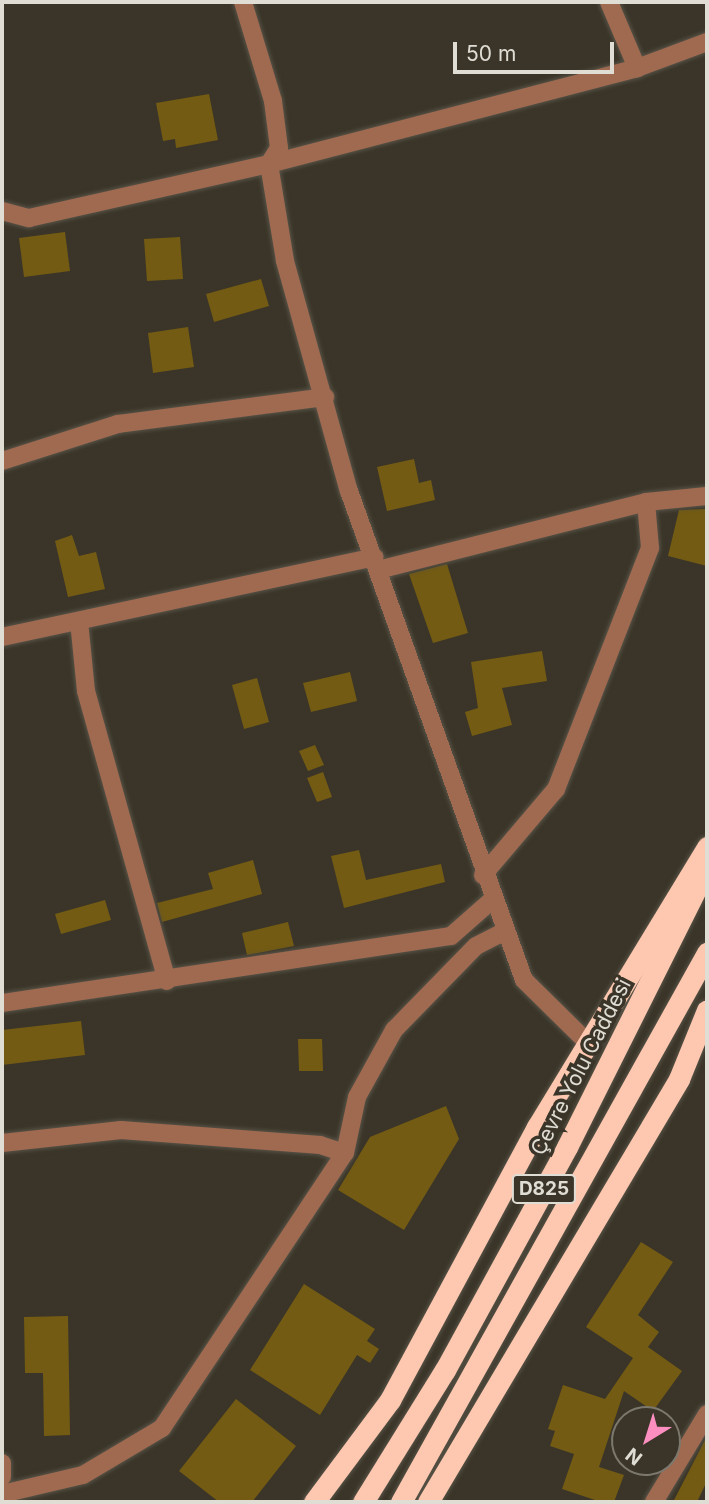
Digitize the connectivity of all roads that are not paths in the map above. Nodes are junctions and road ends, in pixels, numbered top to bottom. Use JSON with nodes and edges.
{"nodes":[{"id":1,"x":243,"y":2,"type":"edge"},
{"id":2,"x":610,"y":2,"type":"edge"},
{"id":3,"x":707,"y":42,"type":"edge"},
{"id":4,"x":636,"y":68,"type":"junction"},
{"id":5,"x":269,"y":164,"type":"junction"},
{"id":6,"x":2,"y":211,"type":"edge"},
{"id":7,"x":325,"y":397,"type":"junction"},
{"id":8,"x":2,"y":461,"type":"edge"},
{"id":9,"x":707,"y":496,"type":"edge"},
{"id":10,"x":646,"y":502,"type":"junction"},
{"id":11,"x":376,"y":563,"type":"junction"},
{"id":12,"x":79,"y":621,"type":"junction"},
{"id":13,"x":2,"y":637,"type":"edge"},
{"id":14,"x":707,"y":847,"type":"edge"},
{"id":15,"x":707,"y":867,"type":"edge"},
{"id":16,"x":483,"y":875,"type":"junction"},
{"id":17,"x":492,"y":900,"type":"junction"},
{"id":18,"x":505,"y":931,"type":"junction"},
{"id":19,"x":707,"y":953,"type":"edge"},
{"id":20,"x":167,"y":981,"type":"junction"},
{"id":21,"x":2,"y":1003,"type":"edge"},
{"id":22,"x":707,"y":1010,"type":"edge"},
{"id":23,"x":589,"y":1044,"type":"junction"},
{"id":24,"x":2,"y":1143,"type":"edge"},
{"id":25,"x":345,"y":1153,"type":"junction"},
{"id":26,"x":707,"y":1414,"type":"edge"},
{"id":27,"x":2,"y":1463,"type":"edge"},
{"id":28,"x":2,"y":1477,"type":"edge"},
{"id":29,"x":2,"y":1494,"type":"edge"},
{"id":30,"x":314,"y":1502,"type":"edge"},
{"id":31,"x":363,"y":1502,"type":"edge"},
{"id":32,"x":401,"y":1502,"type":"edge"},
{"id":33,"x":428,"y":1502,"type":"edge"},
{"id":34,"x":654,"y":1502,"type":"edge"}],
"edges":[{"from":1,"to":5,"type":"street"},
{"from":2,"to":4,"type":"street"},
{"from":3,"to":4,"type":"street"},
{"from":4,"to":5,"type":"street"},
{"from":5,"to":6,"type":"street"},
{"from":5,"to":7,"type":"street"},
{"from":7,"to":8,"type":"street"},
{"from":7,"to":11,"type":"street"},
{"from":9,"to":10,"type":"street"},
{"from":10,"to":11,"type":"street"},
{"from":10,"to":16,"type":"street"},
{"from":11,"to":12,"type":"street"},
{"from":11,"to":16,"type":"street"},
{"from":12,"to":13,"type":"street"},
{"from":12,"to":20,"type":"street"},
{"from":14,"to":23,"type":"highway"},
{"from":15,"to":31,"type":"highway","name":"Çevre Yolu Caddesi","number":"D825"},
{"from":16,"to":17,"type":"street"},
{"from":17,"to":18,"type":"street"},
{"from":17,"to":20,"type":"street"},
{"from":18,"to":23,"type":"street"},
{"from":18,"to":25,"type":"street"},
{"from":19,"to":32,"type":"highway","number":"D825"},
{"from":20,"to":21,"type":"street"},
{"from":22,"to":33,"type":"highway"},
{"from":23,"to":30,"type":"highway"},
{"from":24,"to":25,"type":"street"},
{"from":25,"to":29,"type":"street"},
{"from":26,"to":34,"type":"street"},
{"from":27,"to":28,"type":"street"}]}
